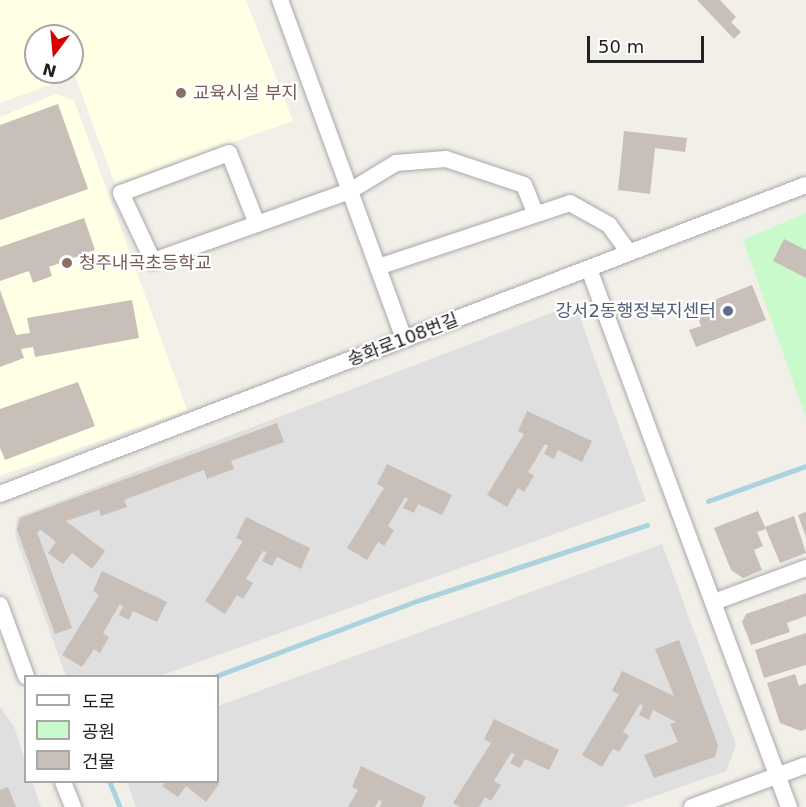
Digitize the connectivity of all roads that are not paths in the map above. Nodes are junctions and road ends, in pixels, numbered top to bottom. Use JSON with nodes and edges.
{"nodes":[{"id":1,"x":280,"y":0,"type":"edge"},
{"id":2,"x":806,"y":185,"type":"edge"},
{"id":3,"x":350,"y":191,"type":"junction"},
{"id":4,"x":536,"y":214,"type":"junction"},
{"id":5,"x":257,"y":224,"type":"junction"},
{"id":6,"x":629,"y":253,"type":"junction"},
{"id":7,"x":378,"y":267,"type":"junction"},
{"id":8,"x":589,"y":268,"type":"junction"},
{"id":9,"x":404,"y":339,"type":"junction"},
{"id":10,"x":0,"y":494,"type":"edge"},
{"id":11,"x":806,"y":568,"type":"edge"},
{"id":12,"x":714,"y":602,"type":"junction"},
{"id":13,"x":0,"y":605,"type":"edge"},
{"id":14,"x":26,"y":675,"type":"edge"},
{"id":15,"x":806,"y":765,"type":"edge"},
{"id":16,"x":776,"y":776,"type":"junction"},
{"id":17,"x":63,"y":783,"type":"edge"},
{"id":18,"x":72,"y":807,"type":"edge"},
{"id":19,"x":692,"y":807,"type":"edge"},
{"id":20,"x":789,"y":807,"type":"edge"}],
"edges":[{"from":1,"to":3,"type":"street"},
{"from":2,"to":6,"type":"street","name":"송화로108번길"},
{"from":3,"to":4,"type":"street"},
{"from":3,"to":5,"type":"street"},
{"from":3,"to":7,"type":"street"},
{"from":4,"to":6,"type":"street"},
{"from":4,"to":7,"type":"street"},
{"from":5,"to":5,"type":"street"},
{"from":6,"to":8,"type":"street","name":"송화로108번길"},
{"from":7,"to":9,"type":"street"},
{"from":8,"to":9,"type":"street","name":"송화로108번길"},
{"from":8,"to":12,"type":"street"},
{"from":9,"to":10,"type":"street","name":"송화로108번길"},
{"from":11,"to":12,"type":"street"},
{"from":12,"to":16,"type":"street"},
{"from":13,"to":14,"type":"street"},
{"from":15,"to":16,"type":"street"},
{"from":16,"to":19,"type":"street"},
{"from":16,"to":20,"type":"street"},
{"from":17,"to":18,"type":"street"}]}
